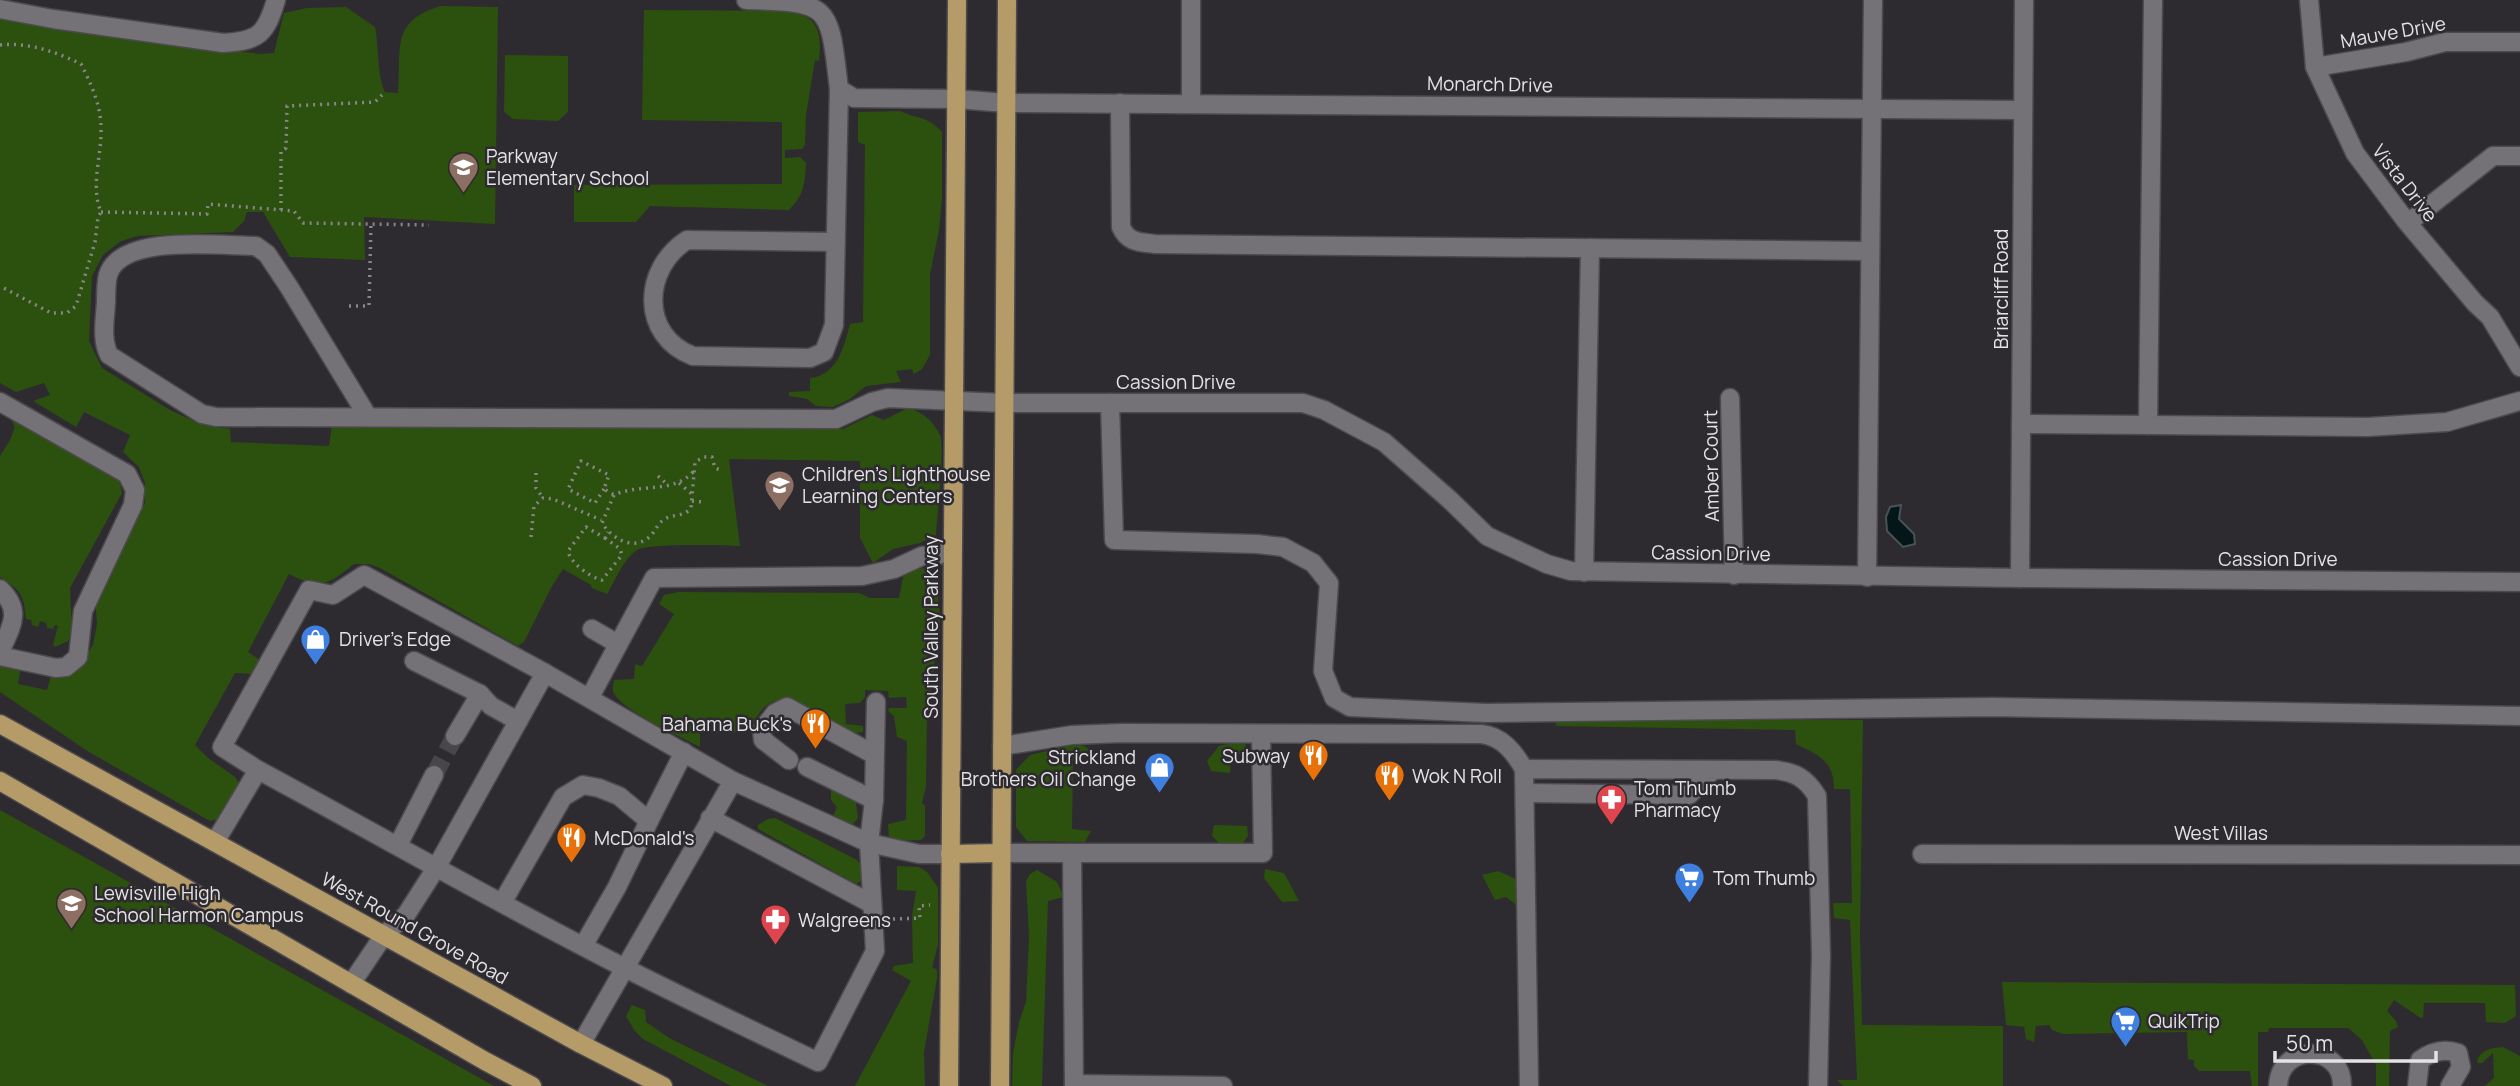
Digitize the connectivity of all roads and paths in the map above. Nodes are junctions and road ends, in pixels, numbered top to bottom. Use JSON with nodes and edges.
{"nodes":[{"id":1,"x":276,"y":0,"type":"edge"},
{"id":2,"x":746,"y":0,"type":"edge"},
{"id":3,"x":957,"y":0,"type":"edge"},
{"id":4,"x":1007,"y":0,"type":"edge"},
{"id":5,"x":1191,"y":0,"type":"edge"},
{"id":6,"x":1873,"y":0,"type":"edge"},
{"id":7,"x":2024,"y":0,"type":"edge"},
{"id":8,"x":2152,"y":0,"type":"edge"},
{"id":9,"x":2309,"y":0,"type":"edge"},
{"id":10,"x":0,"y":9,"type":"edge"},
{"id":11,"x":2520,"y":42,"type":"edge"},
{"id":12,"x":0,"y":45,"type":"edge"},
{"id":13,"x":2315,"y":67,"type":"junction"},
{"id":14,"x":839,"y":89,"type":"junction"},
{"id":15,"x":382,"y":95,"type":"dead end"},
{"id":16,"x":956,"y":99,"type":"junction"},
{"id":17,"x":1006,"y":103,"type":"junction"},
{"id":18,"x":1120,"y":103,"type":"junction"},
{"id":19,"x":1191,"y":103,"type":"junction"},
{"id":20,"x":1871,"y":108,"type":"junction"},
{"id":21,"x":2023,"y":110,"type":"junction"},
{"id":22,"x":2520,"y":156,"type":"edge"},
{"id":23,"x":281,"y":209,"type":"junction"},
{"id":24,"x":101,"y":212,"type":"junction"},
{"id":25,"x":2408,"y":223,"type":"junction"},
{"id":26,"x":371,"y":224,"type":"junction"},
{"id":27,"x":429,"y":225,"type":"dead end"},
{"id":28,"x":836,"y":242,"type":"junction"},
{"id":29,"x":1590,"y":248,"type":"junction"},
{"id":30,"x":1870,"y":251,"type":"junction"},
{"id":31,"x":0,"y":286,"type":"edge"},
{"id":32,"x":349,"y":306,"type":"dead end"},
{"id":33,"x":2520,"y":367,"type":"edge"},
{"id":34,"x":1730,"y":398,"type":"dead end"},
{"id":35,"x":954,"y":400,"type":"junction"},
{"id":36,"x":2520,"y":401,"type":"edge"},
{"id":37,"x":0,"y":402,"type":"edge"},
{"id":38,"x":1004,"y":403,"type":"junction"},
{"id":39,"x":1110,"y":403,"type":"junction"},
{"id":40,"x":368,"y":417,"type":"junction"},
{"id":41,"x":2021,"y":424,"type":"junction"},
{"id":42,"x":2148,"y":425,"type":"junction"},
{"id":43,"x":720,"y":470,"type":"dead end"},
{"id":44,"x":693,"y":472,"type":"junction"},
{"id":45,"x":536,"y":473,"type":"dead end"},
{"id":46,"x":657,"y":476,"type":"dead end"},
{"id":47,"x":679,"y":483,"type":"junction"},
{"id":48,"x":668,"y":485,"type":"junction"},
{"id":49,"x":604,"y":489,"type":"junction"},
{"id":50,"x":692,"y":494,"type":"junction"},
{"id":51,"x":614,"y":495,"type":"junction"},
{"id":52,"x":543,"y":498,"type":"junction"},
{"id":53,"x":692,"y":501,"type":"junction"},
{"id":54,"x":703,"y":502,"type":"dead end"},
{"id":55,"x":601,"y":520,"type":"junction"},
{"id":56,"x":608,"y":532,"type":"junction"},
{"id":57,"x":531,"y":537,"type":"dead end"},
{"id":58,"x":605,"y":538,"type":"junction"},
{"id":59,"x":952,"y":543,"type":"junction"},
{"id":60,"x":1584,"y":572,"type":"junction"},
{"id":61,"x":1734,"y":575,"type":"junction"},
{"id":62,"x":1867,"y":576,"type":"junction"},
{"id":63,"x":2020,"y":578,"type":"junction"},
{"id":64,"x":2520,"y":582,"type":"edge"},
{"id":65,"x":0,"y":589,"type":"edge"},
{"id":66,"x":592,"y":629,"type":"dead end"},
{"id":67,"x":618,"y":644,"type":"junction"},
{"id":68,"x":0,"y":654,"type":"edge"},
{"id":69,"x":414,"y":661,"type":"dead end"},
{"id":70,"x":545,"y":673,"type":"junction"},
{"id":71,"x":480,"y":694,"type":"junction"},
{"id":72,"x":590,"y":697,"type":"junction"},
{"id":73,"x":876,"y":702,"type":"dead end"},
{"id":74,"x":2520,"y":716,"type":"edge"},
{"id":75,"x":518,"y":721,"type":"junction"},
{"id":76,"x":0,"y":724,"type":"edge"},
{"id":77,"x":1261,"y":734,"type":"junction"},
{"id":78,"x":455,"y":736,"type":"tunnel mouth"},
{"id":79,"x":1002,"y":746,"type":"junction"},
{"id":80,"x":684,"y":752,"type":"junction"},
{"id":81,"x":873,"y":754,"type":"junction"},
{"id":82,"x":789,"y":760,"type":"dead end"},
{"id":83,"x":807,"y":767,"type":"dead end"},
{"id":84,"x":1524,"y":769,"type":"junction"},
{"id":85,"x":258,"y":770,"type":"junction"},
{"id":86,"x":1713,"y":770,"type":"junction"},
{"id":87,"x":434,"y":775,"type":"tunnel mouth"},
{"id":88,"x":0,"y":781,"type":"edge"},
{"id":89,"x":733,"y":781,"type":"junction"},
{"id":90,"x":1525,"y":793,"type":"junction"},
{"id":91,"x":874,"y":800,"type":"junction"},
{"id":92,"x":710,"y":818,"type":"junction"},
{"id":93,"x":649,"y":821,"type":"junction"},
{"id":94,"x":215,"y":842,"type":"junction"},
{"id":95,"x":869,"y":843,"type":"junction"},
{"id":96,"x":398,"y":845,"type":"junction"},
{"id":97,"x":1001,"y":853,"type":"junction"},
{"id":98,"x":1072,"y":853,"type":"junction"},
{"id":99,"x":950,"y":854,"type":"junction"},
{"id":100,"x":1922,"y":854,"type":"dead end"},
{"id":101,"x":2520,"y":855,"type":"edge"},
{"id":102,"x":436,"y":868,"type":"junction"},
{"id":103,"x":502,"y":903,"type":"junction"},
{"id":104,"x":930,"y":905,"type":"dead end"},
{"id":105,"x":872,"y":913,"type":"junction"},
{"id":106,"x":384,"y":935,"type":"junction"},
{"id":107,"x":583,"y":946,"type":"junction"},
{"id":108,"x":626,"y":969,"type":"junction"},
{"id":109,"x":351,"y":984,"type":"junction"},
{"id":110,"x":581,"y":1044,"type":"junction"},
{"id":111,"x":1074,"y":1085,"type":"edge"},
{"id":112,"x":533,"y":1086,"type":"edge"},
{"id":113,"x":663,"y":1086,"type":"edge"},
{"id":114,"x":949,"y":1086,"type":"edge"},
{"id":115,"x":1000,"y":1086,"type":"edge"},
{"id":116,"x":1223,"y":1086,"type":"edge"},
{"id":117,"x":1528,"y":1086,"type":"edge"},
{"id":118,"x":1818,"y":1086,"type":"edge"},
{"id":119,"x":2278,"y":1086,"type":"edge"},
{"id":120,"x":2342,"y":1086,"type":"edge"},
{"id":121,"x":2417,"y":1086,"type":"edge"},
{"id":122,"x":2450,"y":1086,"type":"edge"}],
"edges":[{"from":1,"to":10,"type":"street"},
{"from":2,"to":14,"type":"street"},
{"from":3,"to":16,"type":"main road","name":"South Valley Parkway"},
{"from":4,"to":17,"type":"main road"},
{"from":5,"to":19,"type":"street"},
{"from":6,"to":20,"type":"street"},
{"from":7,"to":21,"type":"street","name":"Briarcliff Road"},
{"from":8,"to":42,"type":"street"},
{"from":9,"to":13,"type":"street","name":"Vista Drive"},
{"from":11,"to":13,"type":"street","name":"Mauve Drive"},
{"from":12,"to":24,"type":"path"},
{"from":13,"to":25,"type":"street","name":"Vista Drive"},
{"from":14,"to":16,"type":"street","name":"Monarch Drive"},
{"from":14,"to":28,"type":"street"},
{"from":15,"to":23,"type":"path"},
{"from":16,"to":17,"type":"street","name":"Monarch Drive"},
{"from":16,"to":35,"type":"main road","name":"South Valley Parkway"},
{"from":17,"to":18,"type":"street","name":"Monarch Drive"},
{"from":17,"to":38,"type":"main road"},
{"from":18,"to":19,"type":"street","name":"Monarch Drive"},
{"from":18,"to":29,"type":"street"},
{"from":19,"to":20,"type":"street","name":"Monarch Drive"},
{"from":20,"to":21,"type":"street","name":"Monarch Drive"},
{"from":20,"to":30,"type":"street"},
{"from":21,"to":41,"type":"street","name":"Briarcliff Road"},
{"from":22,"to":25,"type":"street"},
{"from":23,"to":24,"type":"path"},
{"from":23,"to":26,"type":"path"},
{"from":24,"to":31,"type":"path"},
{"from":25,"to":33,"type":"street","name":"Vista Drive"},
{"from":26,"to":27,"type":"path"},
{"from":26,"to":32,"type":"path"},
{"from":28,"to":28,"type":"street"},
{"from":29,"to":30,"type":"street"},
{"from":29,"to":60,"type":"street"},
{"from":30,"to":62,"type":"street"},
{"from":34,"to":61,"type":"street","name":"Amber Court"},
{"from":35,"to":38,"type":"street","name":"Cassion Drive"},
{"from":35,"to":40,"type":"street","name":"Cassion Drive"},
{"from":35,"to":59,"type":"main road","name":"South Valley Parkway"},
{"from":36,"to":42,"type":"street"},
{"from":37,"to":68,"type":"street"},
{"from":38,"to":39,"type":"street","name":"Cassion Drive"},
{"from":38,"to":79,"type":"main road"},
{"from":39,"to":60,"type":"street","name":"Cassion Drive"},
{"from":39,"to":74,"type":"street"},
{"from":40,"to":40,"type":"street","name":"Cassion Drive"},
{"from":41,"to":42,"type":"street"},
{"from":41,"to":63,"type":"street","name":"Briarcliff Road"},
{"from":43,"to":44,"type":"path"},
{"from":44,"to":47,"type":"path"},
{"from":44,"to":50,"type":"path"},
{"from":45,"to":52,"type":"path"},
{"from":46,"to":48,"type":"path"},
{"from":47,"to":48,"type":"path"},
{"from":47,"to":50,"type":"path"},
{"from":48,"to":51,"type":"path"},
{"from":49,"to":49,"type":"path"},
{"from":49,"to":51,"type":"path"},
{"from":50,"to":53,"type":"path"},
{"from":51,"to":55,"type":"path"},
{"from":52,"to":55,"type":"path"},
{"from":52,"to":57,"type":"path"},
{"from":53,"to":54,"type":"path"},
{"from":53,"to":56,"type":"path"},
{"from":55,"to":56,"type":"path"},
{"from":56,"to":58,"type":"path"},
{"from":58,"to":58,"type":"path"},
{"from":59,"to":67,"type":"street"},
{"from":59,"to":99,"type":"main road","name":"South Valley Parkway"},
{"from":60,"to":61,"type":"street","name":"Cassion Drive"},
{"from":61,"to":62,"type":"street","name":"Cassion Drive"},
{"from":62,"to":63,"type":"street","name":"Cassion Drive"},
{"from":63,"to":64,"type":"street","name":"Cassion Drive"},
{"from":65,"to":68,"type":"street"},
{"from":66,"to":67,"type":"street"},
{"from":67,"to":72,"type":"street"},
{"from":69,"to":71,"type":"street"},
{"from":70,"to":72,"type":"street"},
{"from":70,"to":75,"type":"street"},
{"from":70,"to":85,"type":"street"},
{"from":71,"to":75,"type":"street"},
{"from":71,"to":78,"type":"street"},
{"from":72,"to":80,"type":"street"},
{"from":73,"to":81,"type":"street"},
{"from":75,"to":102,"type":"street"},
{"from":76,"to":94,"type":"main road","name":"West Round Grove Road"},
{"from":77,"to":79,"type":"street"},
{"from":77,"to":84,"type":"street"},
{"from":77,"to":98,"type":"street"},
{"from":79,"to":97,"type":"main road"},
{"from":80,"to":89,"type":"street"},
{"from":80,"to":93,"type":"street"},
{"from":81,"to":82,"type":"street"},
{"from":81,"to":91,"type":"street"},
{"from":83,"to":91,"type":"street"},
{"from":84,"to":86,"type":"street"},
{"from":84,"to":90,"type":"street"},
{"from":85,"to":94,"type":"street"},
{"from":85,"to":96,"type":"street"},
{"from":86,"to":90,"type":"street"},
{"from":86,"to":118,"type":"street"},
{"from":87,"to":96,"type":"street"},
{"from":88,"to":109,"type":"main road"},
{"from":89,"to":92,"type":"street"},
{"from":89,"to":95,"type":"street"},
{"from":90,"to":117,"type":"street"},
{"from":91,"to":95,"type":"street"},
{"from":92,"to":105,"type":"street"},
{"from":92,"to":108,"type":"street"},
{"from":93,"to":103,"type":"street"},
{"from":93,"to":107,"type":"street"},
{"from":94,"to":106,"type":"main road","name":"West Round Grove Road"},
{"from":95,"to":99,"type":"street"},
{"from":95,"to":105,"type":"street"},
{"from":96,"to":102,"type":"street"},
{"from":97,"to":98,"type":"street"},
{"from":97,"to":99,"type":"main road"},
{"from":97,"to":115,"type":"main road"},
{"from":98,"to":111,"type":"street"},
{"from":99,"to":114,"type":"main road","name":"South Valley Parkway"},
{"from":100,"to":101,"type":"street","name":"West Villas"},
{"from":102,"to":103,"type":"street"},
{"from":102,"to":106,"type":"street"},
{"from":103,"to":107,"type":"street"},
{"from":104,"to":105,"type":"path"},
{"from":105,"to":108,"type":"street"},
{"from":106,"to":109,"type":"street"},
{"from":106,"to":110,"type":"main road","name":"West Round Grove Road"},
{"from":107,"to":108,"type":"street"},
{"from":108,"to":110,"type":"street"},
{"from":109,"to":112,"type":"main road"},
{"from":110,"to":113,"type":"main road","name":"West Round Grove Road"},
{"from":111,"to":116,"type":"street"},
{"from":119,"to":120,"type":"street"},
{"from":121,"to":122,"type":"street"}]}
